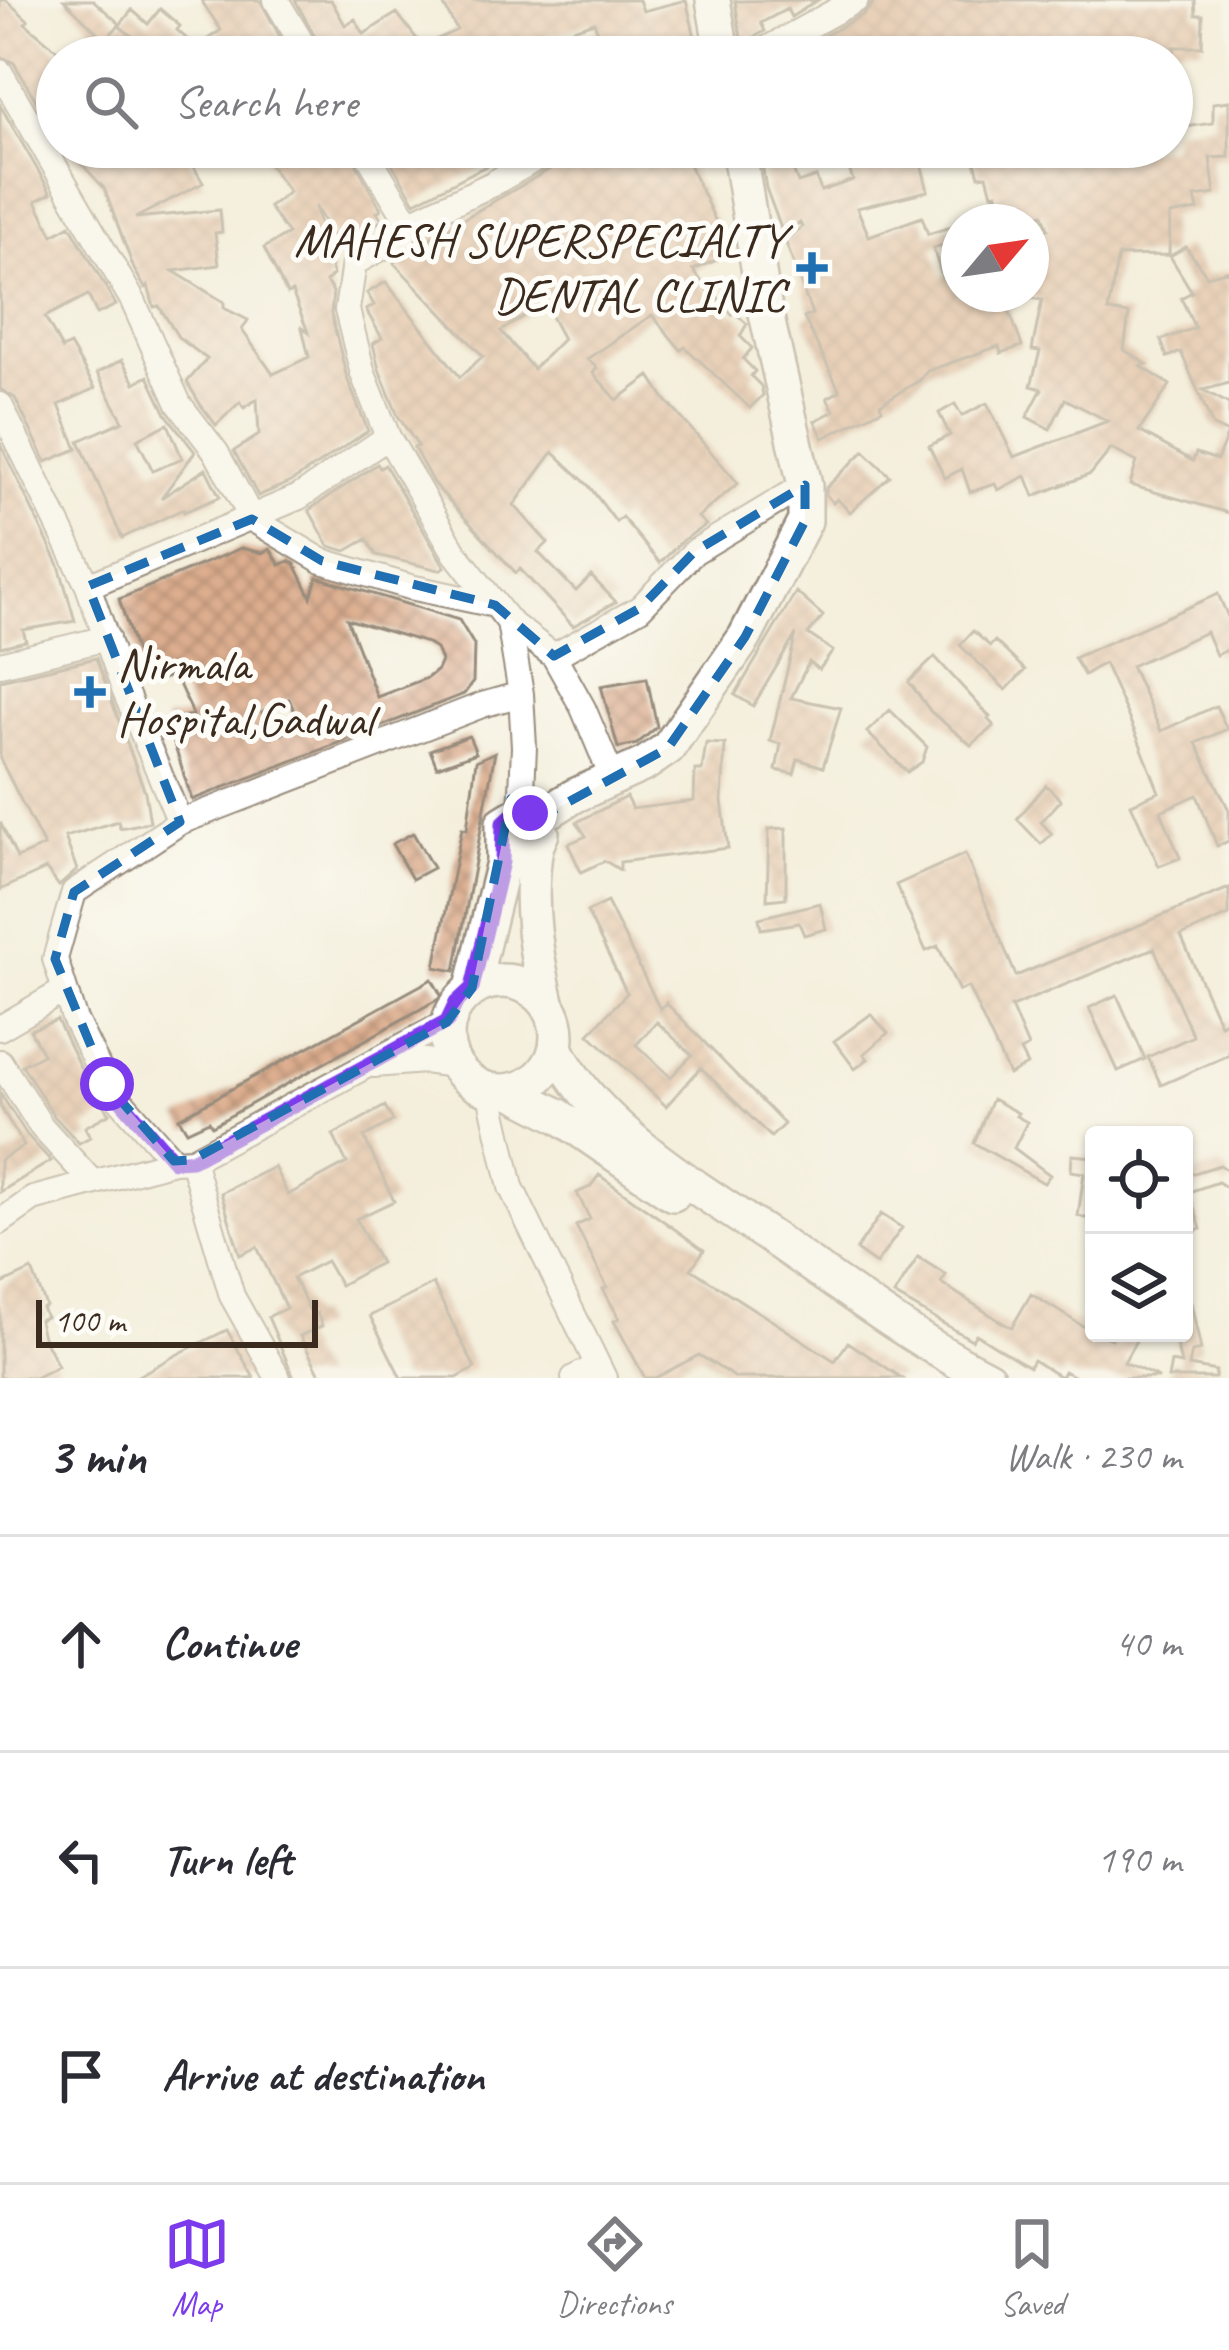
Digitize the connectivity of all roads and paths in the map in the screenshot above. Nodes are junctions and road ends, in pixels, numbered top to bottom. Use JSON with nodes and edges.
{"nodes":[{"id":1,"x":276,"y":0,"type":"edge"},
{"id":2,"x":713,"y":0,"type":"edge"},
{"id":3,"x":856,"y":0,"type":"edge"},
{"id":4,"x":297,"y":36,"type":"edge"},
{"id":5,"x":719,"y":36,"type":"edge"},
{"id":6,"x":790,"y":36,"type":"edge"},
{"id":7,"x":0,"y":71,"type":"edge"},
{"id":8,"x":36,"y":133,"type":"edge"},
{"id":9,"x":56,"y":168,"type":"edge"},
{"id":10,"x":376,"y":168,"type":"edge"},
{"id":11,"x":520,"y":168,"type":"edge"},
{"id":12,"x":742,"y":168,"type":"edge"},
{"id":13,"x":409,"y":223,"type":"junction"},
{"id":14,"x":0,"y":405,"type":"edge"},
{"id":15,"x":388,"y":437,"type":"junction"},
{"id":16,"x":805,"y":484,"type":"junction"},
{"id":17,"x":252,"y":519,"type":"junction"},
{"id":18,"x":88,"y":586,"type":"junction"},
{"id":19,"x":502,"y":614,"type":"junction"},
{"id":20,"x":107,"y":638,"type":"junction"},
{"id":21,"x":554,"y":656,"type":"junction"},
{"id":22,"x":0,"y":664,"type":"edge"},
{"id":23,"x":521,"y":694,"type":"junction"},
{"id":24,"x":612,"y":777,"type":"junction"},
{"id":25,"x":179,"y":822,"type":"junction"},
{"id":26,"x":525,"y":830,"type":"junction"},
{"id":27,"x":472,"y":988,"type":"junction"},
{"id":28,"x":64,"y":989,"type":"junction"},
{"id":29,"x":548,"y":1006,"type":"junction"},
{"id":30,"x":447,"y":1022,"type":"junction"},
{"id":31,"x":0,"y":1028,"type":"edge"},
{"id":32,"x":556,"y":1048,"type":"junction"},
{"id":33,"x":0,"y":1062,"type":"edge"},
{"id":34,"x":454,"y":1065,"type":"junction"},
{"id":35,"x":366,"y":1066,"type":"junction"},
{"id":36,"x":500,"y":1090,"type":"junction"},
{"id":37,"x":183,"y":1161,"type":"junction"},
{"id":38,"x":93,"y":1183,"type":"junction"},
{"id":39,"x":0,"y":1222,"type":"edge"},
{"id":40,"x":592,"y":1374,"type":"edge"},
{"id":41,"x":278,"y":1378,"type":"edge"},
{"id":42,"x":942,"y":1378,"type":"edge"},
{"id":43,"x":988,"y":1378,"type":"edge"}],
"edges":[{"from":1,"to":4,"type":"street"},
{"from":2,"to":5,"type":"main road"},
{"from":3,"to":6,"type":"street"},
{"from":7,"to":8,"type":"street"},
{"from":9,"to":17,"type":"street"},
{"from":10,"to":13,"type":"street"},
{"from":11,"to":13,"type":"street"},
{"from":12,"to":16,"type":"main road"},
{"from":13,"to":15,"type":"street"},
{"from":14,"to":18,"type":"street"},
{"from":15,"to":17,"type":"street"},
{"from":15,"to":19,"type":"street"},
{"from":16,"to":21,"type":"street"},
{"from":16,"to":24,"type":"main road"},
{"from":17,"to":18,"type":"street"},
{"from":17,"to":19,"type":"street"},
{"from":18,"to":20,"type":"street"},
{"from":19,"to":21,"type":"street"},
{"from":19,"to":23,"type":"street"},
{"from":20,"to":22,"type":"street"},
{"from":20,"to":25,"type":"street"},
{"from":21,"to":24,"type":"street"},
{"from":23,"to":25,"type":"street"},
{"from":23,"to":26,"type":"street"},
{"from":24,"to":26,"type":"main road"},
{"from":25,"to":28,"type":"street"},
{"from":26,"to":27,"type":"main road"},
{"from":26,"to":29,"type":"main road"},
{"from":27,"to":29,"type":"main road"},
{"from":27,"to":30,"type":"main road"},
{"from":28,"to":31,"type":"street"},
{"from":28,"to":37,"type":"street"},
{"from":29,"to":32,"type":"main road"},
{"from":30,"to":34,"type":"main road"},
{"from":30,"to":35,"type":"street"},
{"from":32,"to":36,"type":"main road"},
{"from":32,"to":43,"type":"main road"},
{"from":33,"to":38,"type":"street"},
{"from":34,"to":35,"type":"street"},
{"from":34,"to":36,"type":"main road"},
{"from":35,"to":37,"type":"street"},
{"from":36,"to":40,"type":"street"},
{"from":36,"to":42,"type":"main road"},
{"from":37,"to":38,"type":"street"},
{"from":37,"to":41,"type":"street"},
{"from":38,"to":39,"type":"street"}]}
